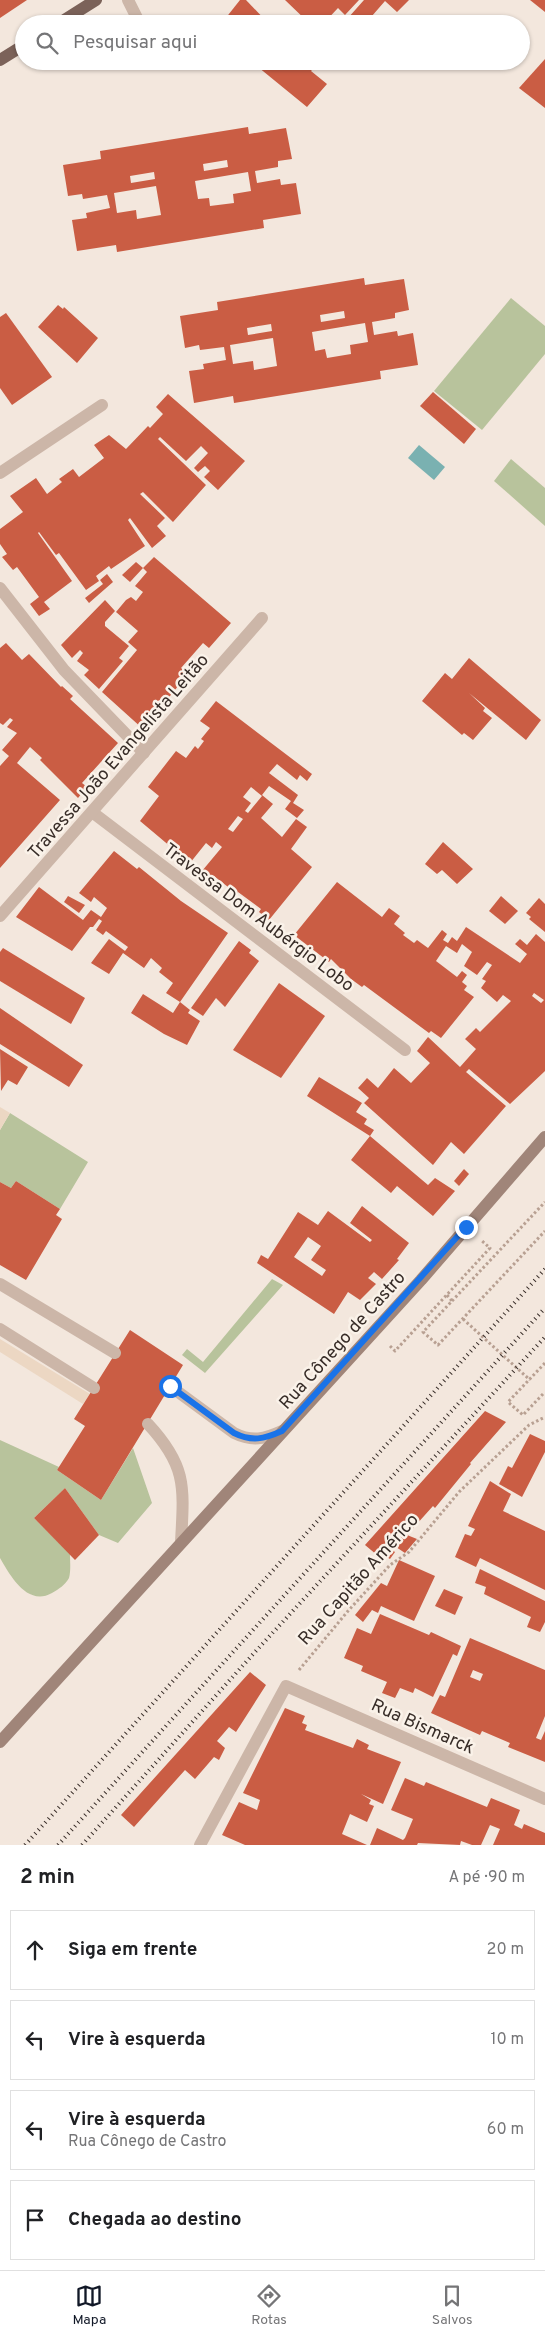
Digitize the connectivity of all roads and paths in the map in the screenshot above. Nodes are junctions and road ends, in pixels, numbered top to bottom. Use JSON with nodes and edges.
{"nodes":[{"id":1,"x":96,"y":0,"type":"edge"},
{"id":2,"x":128,"y":0,"type":"edge"},
{"id":3,"x":72,"y":15,"type":"edge"},
{"id":4,"x":136,"y":15,"type":"edge"},
{"id":5,"x":15,"y":51,"type":"edge"},
{"id":6,"x":0,"y":60,"type":"edge"},
{"id":7,"x":102,"y":406,"type":"dead end"},
{"id":8,"x":0,"y":473,"type":"edge"},
{"id":9,"x":0,"y":588,"type":"edge"},
{"id":10,"x":262,"y":618,"type":"dead end"},
{"id":11,"x":144,"y":753,"type":"junction"},
{"id":12,"x":92,"y":812,"type":"junction"},
{"id":13,"x":0,"y":916,"type":"edge"},
{"id":14,"x":405,"y":1050,"type":"dead end"},
{"id":15,"x":545,"y":1137,"type":"edge"},
{"id":16,"x":545,"y":1202,"type":"edge"},
{"id":17,"x":545,"y":1231,"type":"edge"},
{"id":18,"x":490,"y":1248,"type":"dead end"},
{"id":19,"x":0,"y":1284,"type":"edge"},
{"id":20,"x":446,"y":1295,"type":"junction"},
{"id":21,"x":452,"y":1301,"type":"junction"},
{"id":22,"x":463,"y":1319,"type":"junction"},
{"id":23,"x":0,"y":1329,"type":"edge"},
{"id":24,"x":395,"y":1351,"type":"dead end"},
{"id":25,"x":115,"y":1353,"type":"dead end"},
{"id":26,"x":545,"y":1363,"type":"edge"},
{"id":27,"x":530,"y":1380,"type":"junction"},
{"id":28,"x":170,"y":1386,"type":"dead end"},
{"id":29,"x":94,"y":1388,"type":"dead end"},
{"id":30,"x":544,"y":1394,"type":"edge"},
{"id":31,"x":545,"y":1417,"type":"edge"},
{"id":32,"x":148,"y":1424,"type":"dead end"},
{"id":33,"x":282,"y":1431,"type":"junction"},
{"id":34,"x":181,"y":1542,"type":"junction"},
{"id":35,"x":286,"y":1686,"type":"junction"},
{"id":36,"x":0,"y":1742,"type":"edge"},
{"id":37,"x":545,"y":1799,"type":"edge"},
{"id":38,"x":200,"y":1845,"type":"edge"}],
"edges":[{"from":1,"to":3,"type":"main road"},
{"from":2,"to":4,"type":"street"},
{"from":5,"to":6,"type":"main road"},
{"from":7,"to":8,"type":"street"},
{"from":9,"to":11,"type":"street"},
{"from":10,"to":11,"type":"street","name":"Travessa João Evangelista Leitão"},
{"from":11,"to":12,"type":"street","name":"Travessa João Evangelista Leitão"},
{"from":12,"to":13,"type":"street","name":"Travessa João Evangelista Leitão"},
{"from":12,"to":14,"type":"street","name":"Travessa Dom Aubérgio Lobo"},
{"from":15,"to":33,"type":"main road","name":"Rua Cônego de Castro"},
{"from":16,"to":21,"type":"path"},
{"from":17,"to":22,"type":"path"},
{"from":18,"to":20,"type":"path"},
{"from":19,"to":25,"type":"street"},
{"from":20,"to":21,"type":"path"},
{"from":20,"to":24,"type":"path"},
{"from":21,"to":22,"type":"path"},
{"from":22,"to":27,"type":"path"},
{"from":23,"to":29,"type":"street"},
{"from":26,"to":27,"type":"path"},
{"from":27,"to":30,"type":"path"},
{"from":28,"to":33,"type":"street"},
{"from":31,"to":35,"type":"path","name":"Rua Capitão Américo"},
{"from":32,"to":34,"type":"street"},
{"from":33,"to":34,"type":"main road","name":"Rua Cônego de Castro"},
{"from":34,"to":36,"type":"main road","name":"Rua Cônego de Castro"},
{"from":35,"to":37,"type":"street","name":"Rua Bismarck"},
{"from":35,"to":38,"type":"street"}]}
